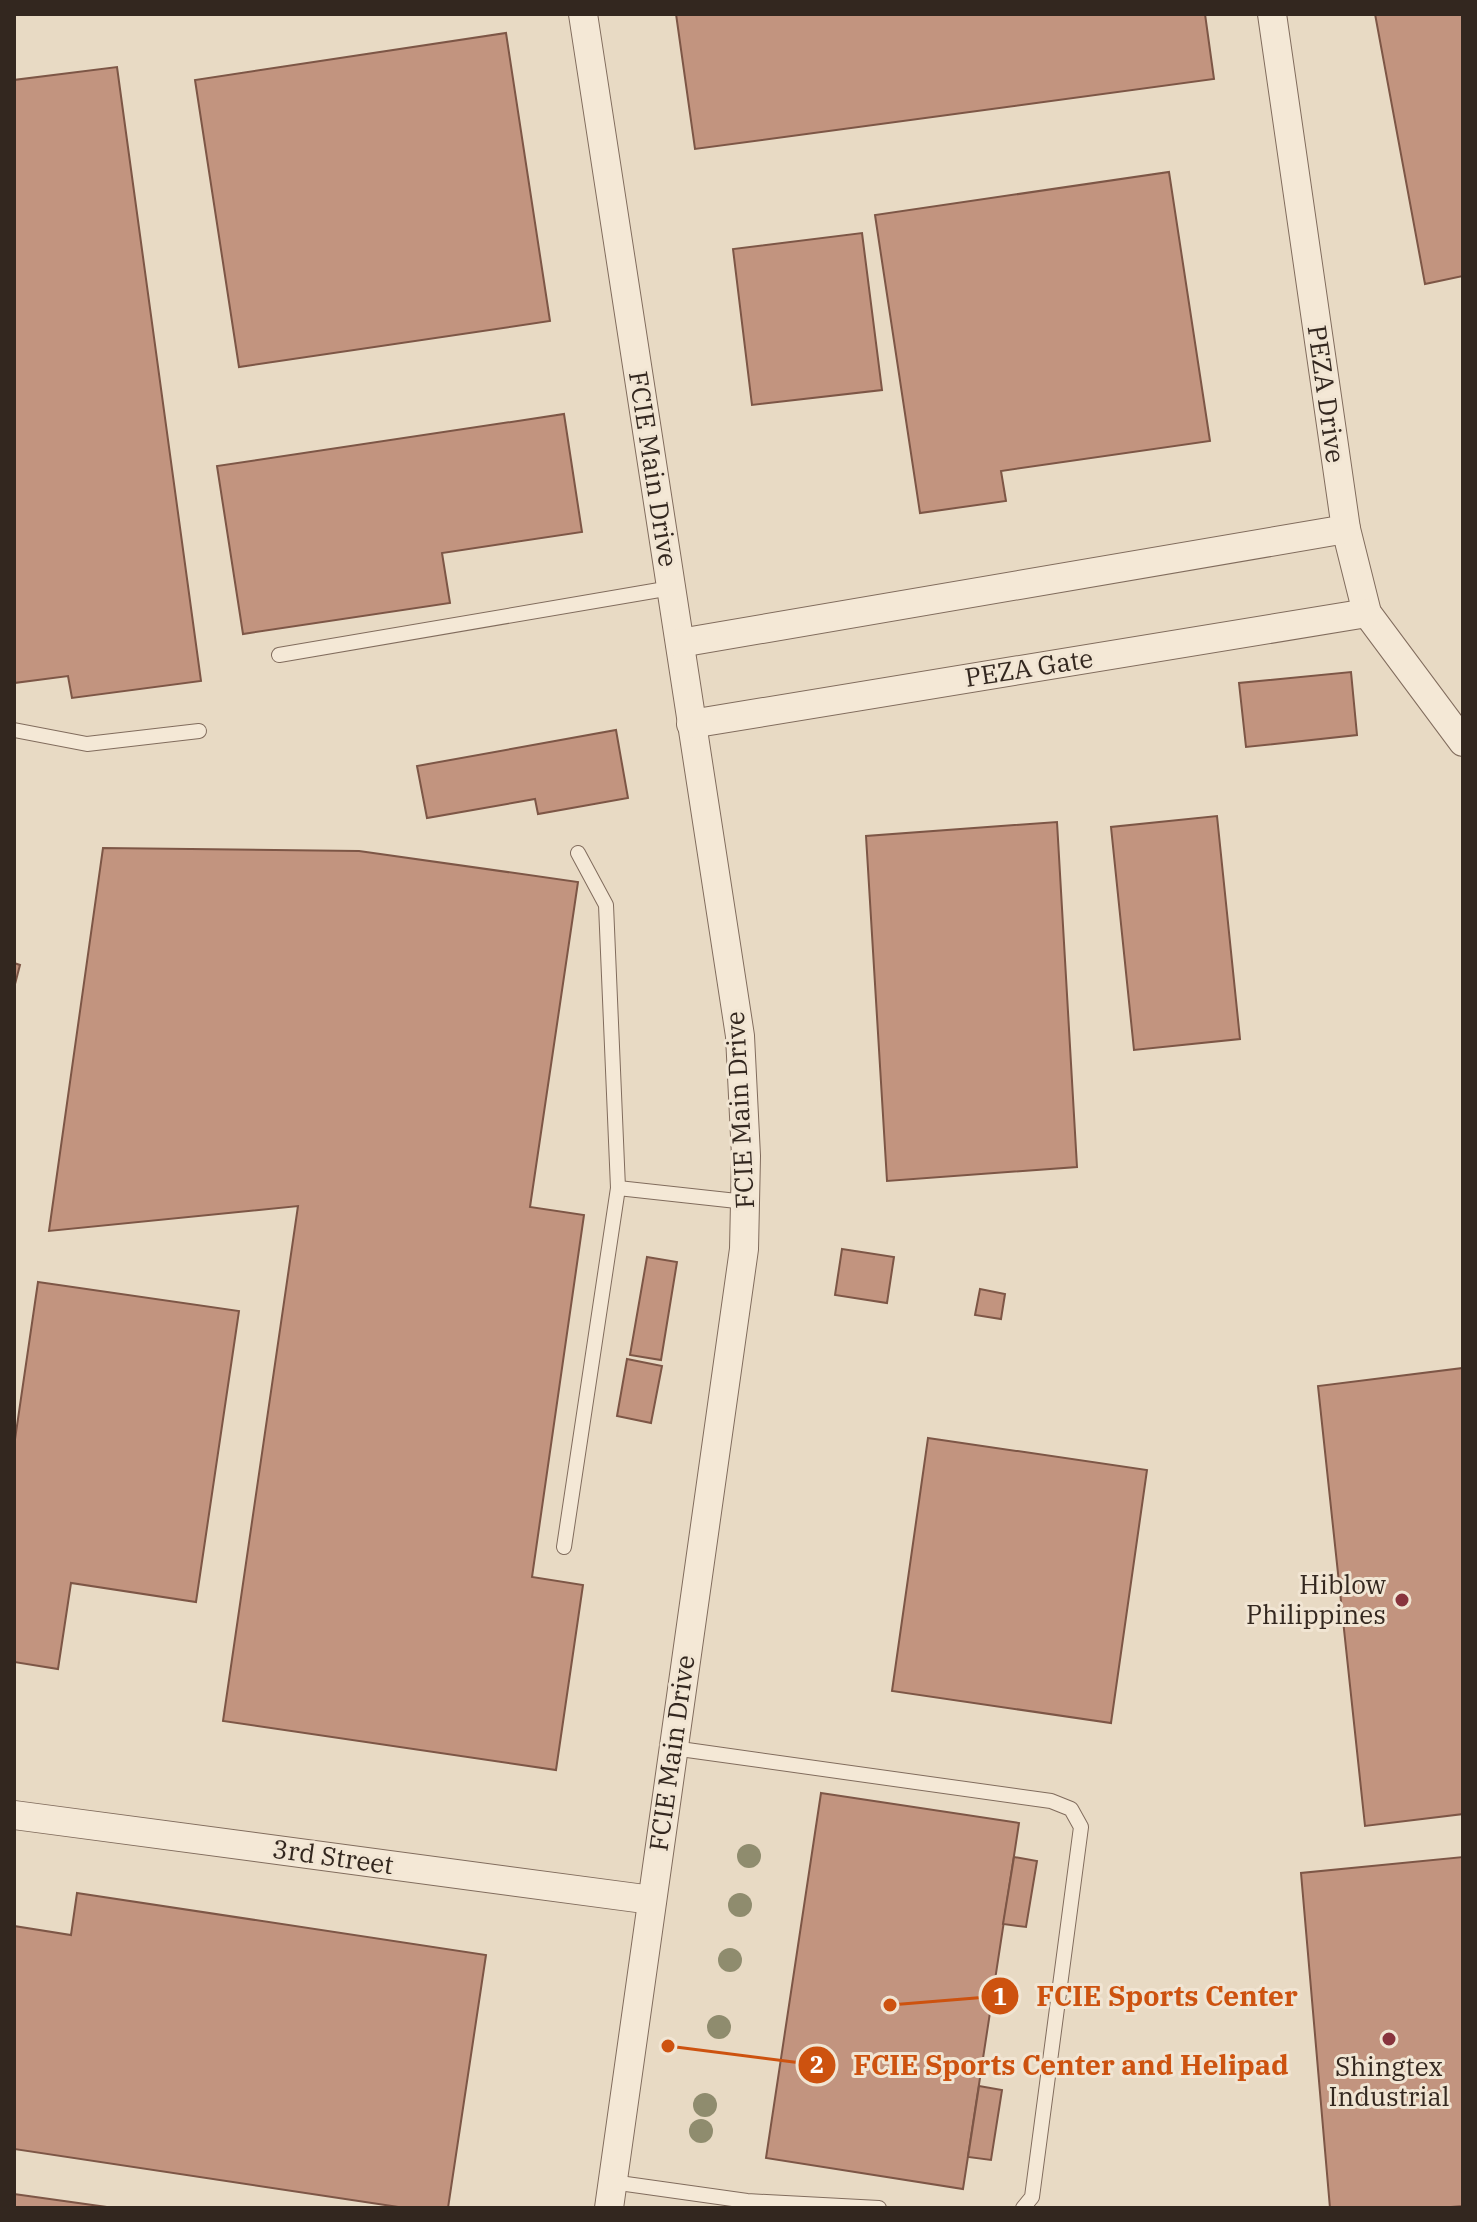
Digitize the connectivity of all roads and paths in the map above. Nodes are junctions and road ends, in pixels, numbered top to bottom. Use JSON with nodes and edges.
{"nodes":[{"id":1,"x":583,"y":14,"type":"edge"},
{"id":2,"x":1272,"y":14,"type":"edge"},
{"id":3,"x":1346,"y":529,"type":"junction"},
{"id":4,"x":671,"y":588,"type":"junction"},
{"id":5,"x":1367,"y":613,"type":"junction"},
{"id":6,"x":680,"y":643,"type":"junction"},
{"id":7,"x":279,"y":655,"type":"dead end"},
{"id":8,"x":691,"y":724,"type":"junction"},
{"id":9,"x":14,"y":730,"type":"edge"},
{"id":10,"x":199,"y":731,"type":"dead end"},
{"id":11,"x":1463,"y":742,"type":"edge"},
{"id":12,"x":578,"y":853,"type":"dead end"},
{"id":13,"x":618,"y":1188,"type":"junction"},
{"id":14,"x":746,"y":1202,"type":"junction"},
{"id":15,"x":564,"y":1547,"type":"dead end"},
{"id":16,"x":673,"y":1748,"type":"junction"},
{"id":17,"x":14,"y":1815,"type":"edge"},
{"id":18,"x":652,"y":1900,"type":"junction"},
{"id":19,"x":610,"y":2195,"type":"edge"},
{"id":20,"x":879,"y":2208,"type":"edge"},
{"id":21,"x":1023,"y":2208,"type":"edge"}],
"edges":[{"from":1,"to":4,"type":"street","name":"FCIE Main Drive"},
{"from":2,"to":3,"type":"street","name":"PEZA Drive"},
{"from":3,"to":5,"type":"street","name":"PEZA Drive"},
{"from":3,"to":6,"type":"street"},
{"from":4,"to":6,"type":"street","name":"FCIE Main Drive"},
{"from":4,"to":7,"type":"lane"},
{"from":5,"to":8,"type":"street","name":"PEZA Gate"},
{"from":5,"to":11,"type":"street","name":"PEZA Drive"},
{"from":6,"to":8,"type":"street","name":"FCIE Main Drive"},
{"from":8,"to":14,"type":"street","name":"FCIE Main Drive"},
{"from":9,"to":10,"type":"lane"},
{"from":12,"to":13,"type":"lane"},
{"from":13,"to":14,"type":"lane"},
{"from":13,"to":15,"type":"lane"},
{"from":14,"to":16,"type":"street","name":"FCIE Main Drive"},
{"from":16,"to":18,"type":"street","name":"FCIE Main Drive"},
{"from":16,"to":21,"type":"lane"},
{"from":17,"to":18,"type":"street","name":"3rd Street"},
{"from":18,"to":19,"type":"street","name":"FCIE Main Drive"},
{"from":19,"to":20,"type":"lane"}]}
